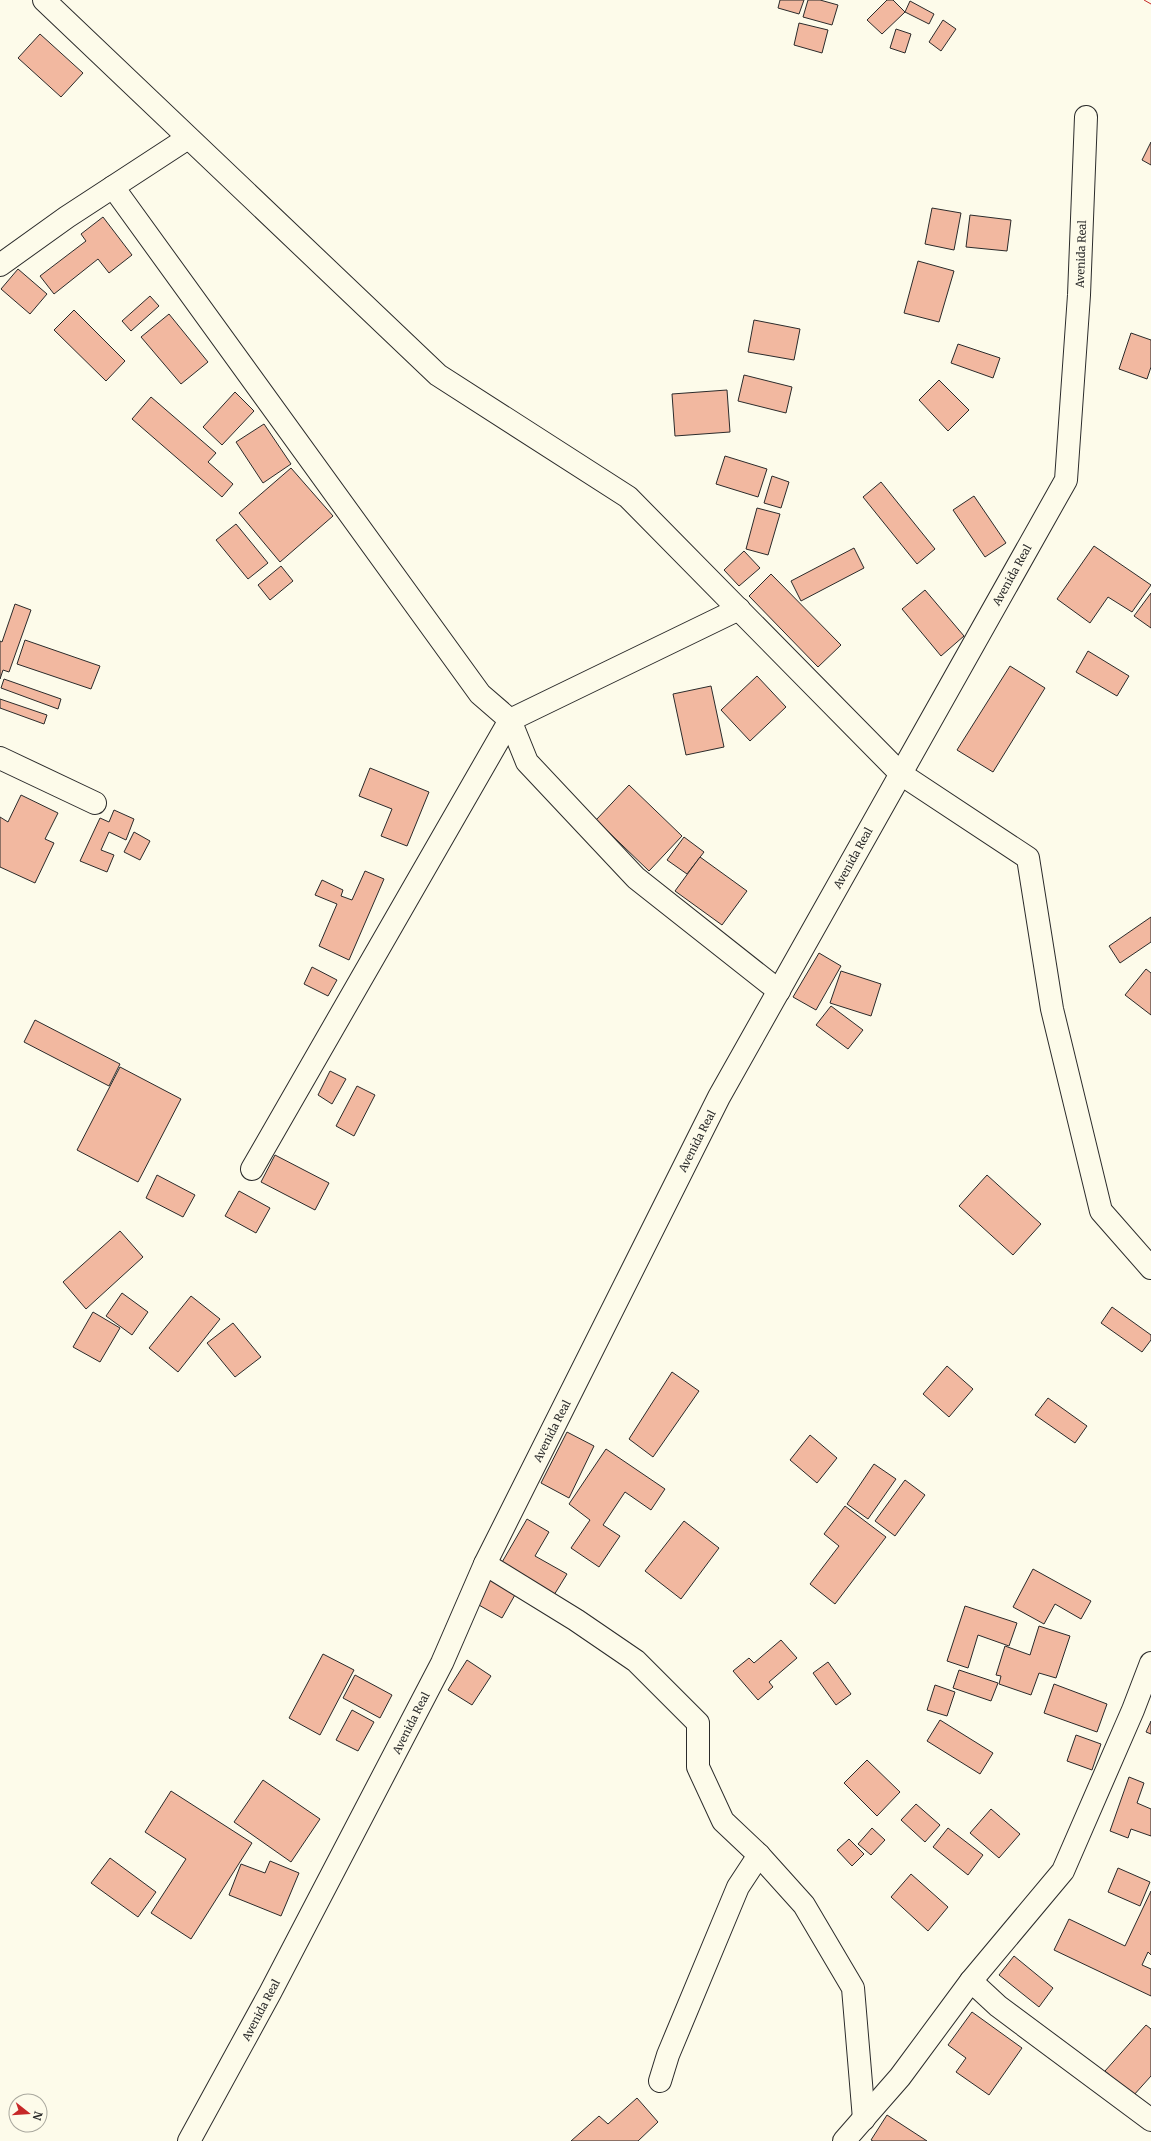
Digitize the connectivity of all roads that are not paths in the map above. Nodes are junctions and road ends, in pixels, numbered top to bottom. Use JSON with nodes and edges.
{"nodes":[{"id":1,"x":44,"y":0,"type":"edge"},
{"id":2,"x":1086,"y":117,"type":"dead end"},
{"id":3,"x":188,"y":138,"type":"junction"},
{"id":4,"x":113,"y":187,"type":"junction"},
{"id":5,"x":0,"y":265,"type":"edge"},
{"id":6,"x":739,"y":609,"type":"junction"},
{"id":7,"x":510,"y":720,"type":"junction"},
{"id":8,"x":0,"y":758,"type":"edge"},
{"id":9,"x":900,"y":774,"type":"junction"},
{"id":10,"x":95,"y":803,"type":"dead end"},
{"id":11,"x":778,"y":991,"type":"junction"},
{"id":12,"x":252,"y":1169,"type":"dead end"},
{"id":13,"x":1151,"y":1268,"type":"edge"},
{"id":14,"x":485,"y":1564,"type":"junction"},
{"id":15,"x":1151,"y":1664,"type":"edge"},
{"id":16,"x":759,"y":1855,"type":"junction"},
{"id":17,"x":972,"y":1981,"type":"junction"},
{"id":18,"x":660,"y":2081,"type":"dead end"},
{"id":19,"x":864,"y":2119,"type":"junction"},
{"id":20,"x":1151,"y":2120,"type":"edge"},
{"id":21,"x":189,"y":2141,"type":"edge"},
{"id":22,"x":844,"y":2141,"type":"edge"}],
"edges":[{"from":1,"to":3,"type":"street"},
{"from":2,"to":9,"type":"street","name":"Avenida Real"},
{"from":3,"to":4,"type":"street"},
{"from":3,"to":6,"type":"street"},
{"from":4,"to":5,"type":"street"},
{"from":4,"to":7,"type":"street"},
{"from":6,"to":7,"type":"street"},
{"from":6,"to":9,"type":"street"},
{"from":7,"to":11,"type":"street"},
{"from":7,"to":12,"type":"street"},
{"from":8,"to":10,"type":"street"},
{"from":9,"to":11,"type":"street","name":"Avenida Real"},
{"from":9,"to":13,"type":"street"},
{"from":11,"to":14,"type":"street","name":"Avenida Real"},
{"from":14,"to":16,"type":"street"},
{"from":14,"to":21,"type":"street","name":"Avenida Real"},
{"from":15,"to":17,"type":"street"},
{"from":16,"to":18,"type":"street"},
{"from":16,"to":19,"type":"street"},
{"from":17,"to":19,"type":"street"},
{"from":17,"to":20,"type":"street"},
{"from":19,"to":22,"type":"street"}]}
